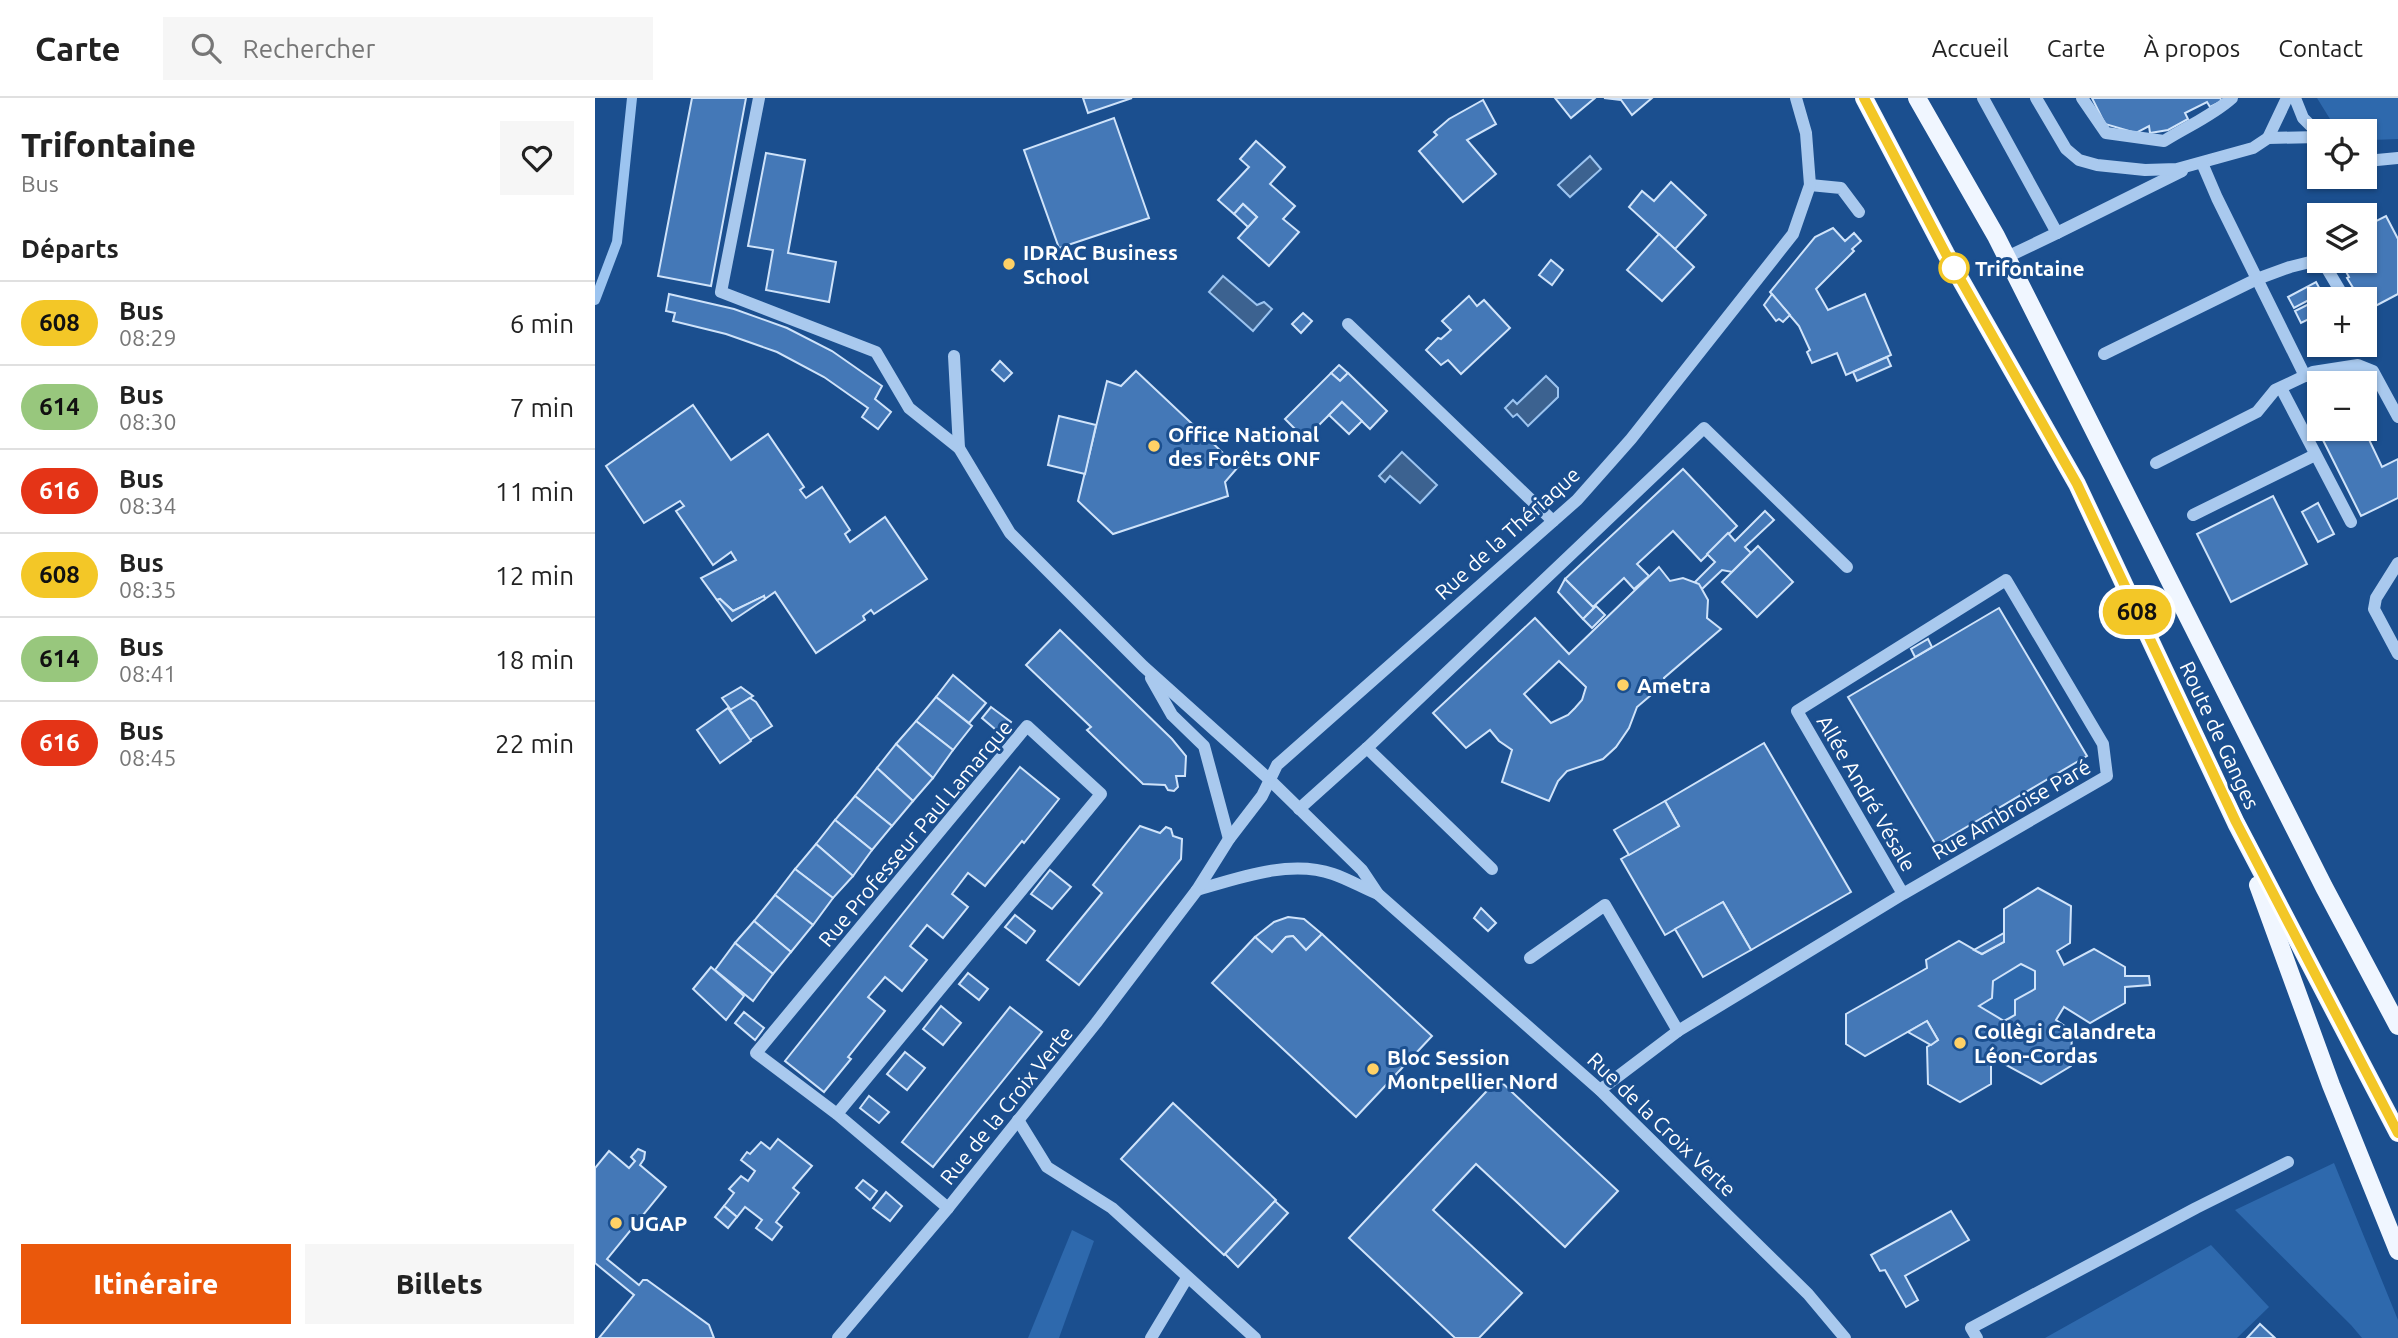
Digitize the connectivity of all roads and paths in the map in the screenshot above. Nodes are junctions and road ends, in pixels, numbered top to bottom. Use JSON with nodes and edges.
{"nodes":[{"id":1,"x":759,"y":98,"type":"edge"},
{"id":2,"x":1796,"y":98,"type":"edge"},
{"id":3,"x":1864,"y":98,"type":"edge"},
{"id":4,"x":1917,"y":98,"type":"edge"},
{"id":5,"x":1983,"y":98,"type":"edge"},
{"id":6,"x":2036,"y":98,"type":"edge"},
{"id":7,"x":2082,"y":98,"type":"edge"},
{"id":8,"x":2232,"y":98,"type":"edge"},
{"id":9,"x":2287,"y":98,"type":"edge"},
{"id":10,"x":2295,"y":98,"type":"edge"},
{"id":11,"x":2307,"y":122,"type":"edge"},
{"id":12,"x":2307,"y":136,"type":"edge"},
{"id":13,"x":2268,"y":138,"type":"junction"},
{"id":14,"x":2398,"y":158,"type":"edge"},
{"id":15,"x":2377,"y":160,"type":"edge"},
{"id":16,"x":2197,"y":164,"type":"junction"},
{"id":17,"x":1810,"y":185,"type":"junction"},
{"id":18,"x":1859,"y":212,"type":"dead end"},
{"id":19,"x":2057,"y":233,"type":"junction"},
{"id":20,"x":2007,"y":257,"type":"junction"},
{"id":21,"x":2257,"y":279,"type":"junction"},
{"id":22,"x":2338,"y":287,"type":"edge"},
{"id":23,"x":1348,"y":324,"type":"dead end"},
{"id":24,"x":2104,"y":354,"type":"dead end"},
{"id":25,"x":954,"y":356,"type":"dead end"},
{"id":26,"x":2305,"y":376,"type":"junction"},
{"id":27,"x":2281,"y":388,"type":"junction"},
{"id":28,"x":2398,"y":417,"type":"edge"},
{"id":29,"x":959,"y":448,"type":"junction"},
{"id":30,"x":2315,"y":455,"type":"junction"},
{"id":31,"x":2156,"y":463,"type":"dead end"},
{"id":32,"x":2193,"y":515,"type":"dead end"},
{"id":33,"x":1553,"y":521,"type":"junction"},
{"id":34,"x":2351,"y":522,"type":"dead end"},
{"id":35,"x":2398,"y":563,"type":"edge"},
{"id":36,"x":1847,"y":567,"type":"dead end"},
{"id":37,"x":2398,"y":654,"type":"edge"},
{"id":38,"x":1143,"y":666,"type":"junction"},
{"id":39,"x":1797,"y":711,"type":"joint"},
{"id":40,"x":1367,"y":748,"type":"junction"},
{"id":41,"x":1270,"y":780,"type":"junction"},
{"id":42,"x":1299,"y":809,"type":"junction"},
{"id":43,"x":2236,"y":822,"type":"junction"},
{"id":44,"x":1229,"y":839,"type":"junction"},
{"id":45,"x":1492,"y":869,"type":"dead end"},
{"id":46,"x":2324,"y":887,"type":"junction"},
{"id":47,"x":1197,"y":891,"type":"junction"},
{"id":48,"x":1378,"y":894,"type":"junction"},
{"id":49,"x":1903,"y":894,"type":"junction"},
{"id":50,"x":1530,"y":958,"type":"dead end"},
{"id":51,"x":2398,"y":1000,"type":"edge"},
{"id":52,"x":2398,"y":1026,"type":"edge"},
{"id":53,"x":1678,"y":1031,"type":"junction"},
{"id":54,"x":1599,"y":1090,"type":"junction"},
{"id":55,"x":837,"y":1114,"type":"junction"},
{"id":56,"x":1018,"y":1120,"type":"junction"},
{"id":57,"x":2398,"y":1133,"type":"edge"},
{"id":58,"x":2288,"y":1162,"type":"dead end"},
{"id":59,"x":948,"y":1208,"type":"junction"},
{"id":60,"x":2398,"y":1251,"type":"edge"},
{"id":61,"x":1187,"y":1278,"type":"junction"},
{"id":62,"x":1155,"y":1336,"type":"edge"},
{"id":63,"x":838,"y":1338,"type":"edge"},
{"id":64,"x":1255,"y":1338,"type":"edge"},
{"id":65,"x":1845,"y":1338,"type":"edge"},
{"id":66,"x":1977,"y":1338,"type":"edge"}],
"edges":[{"from":1,"to":29,"type":"street"},
{"from":2,"to":17,"type":"street","name":"Rue de la Thériaque"},
{"from":3,"to":43,"type":"main road","name":"Route de Ganges"},
{"from":4,"to":20,"type":"main road","name":"Route de Ganges"},
{"from":5,"to":19,"type":"street"},
{"from":6,"to":16,"type":"street"},
{"from":7,"to":8,"type":"street"},
{"from":9,"to":13,"type":"street"},
{"from":10,"to":11,"type":"street"},
{"from":12,"to":13,"type":"street"},
{"from":13,"to":16,"type":"street"},
{"from":14,"to":15,"type":"street"},
{"from":16,"to":19,"type":"street"},
{"from":16,"to":21,"type":"street"},
{"from":17,"to":18,"type":"street"},
{"from":17,"to":33,"type":"street","name":"Rue de la Thériaque"},
{"from":19,"to":20,"type":"street"},
{"from":20,"to":46,"type":"main road","name":"Route de Ganges"},
{"from":21,"to":22,"type":"street"},
{"from":21,"to":24,"type":"street"},
{"from":21,"to":26,"type":"street"},
{"from":23,"to":33,"type":"street"},
{"from":25,"to":29,"type":"street"},
{"from":26,"to":27,"type":"street"},
{"from":26,"to":28,"type":"street"},
{"from":27,"to":30,"type":"street"},
{"from":27,"to":31,"type":"street"},
{"from":29,"to":38,"type":"street","name":"Rue de la Croix Verte"},
{"from":30,"to":32,"type":"street"},
{"from":30,"to":34,"type":"street"},
{"from":33,"to":41,"type":"street","name":"Rue de la Thériaque"},
{"from":35,"to":37,"type":"street"},
{"from":36,"to":40,"type":"street"},
{"from":38,"to":41,"type":"street","name":"Rue de la Croix Verte"},
{"from":38,"to":44,"type":"street","name":"Rue de la Croix Verte"},
{"from":39,"to":49,"type":"street","name":"Allée André Vésale"},
{"from":39,"to":49,"type":"street","name":"Rue Ambroise Paré"},
{"from":40,"to":42,"type":"street"},
{"from":40,"to":45,"type":"street"},
{"from":41,"to":42,"type":"street","name":"Rue de la Croix Verte"},
{"from":41,"to":44,"type":"street","name":"Rue de la Croix Verte"},
{"from":42,"to":48,"type":"street","name":"Rue de la Croix Verte"},
{"from":43,"to":57,"type":"main road","name":"Route de Ganges"},
{"from":43,"to":60,"type":"main road"},
{"from":44,"to":47,"type":"street","name":"Rue de la Croix Verte"},
{"from":46,"to":51,"type":"main road"},
{"from":46,"to":52,"type":"main road","name":"Route de Ganges"},
{"from":47,"to":48,"type":"street","name":"Rue de la Croix Verte"},
{"from":47,"to":56,"type":"street","name":"Rue de la Croix Verte"},
{"from":48,"to":54,"type":"street","name":"Rue de la Croix Verte"},
{"from":49,"to":53,"type":"street","name":"Rue Ambroise Paré"},
{"from":50,"to":53,"type":"street"},
{"from":53,"to":54,"type":"street","name":"Rue Ambroise Paré"},
{"from":54,"to":65,"type":"street","name":"Rue de la Croix Verte"},
{"from":55,"to":55,"type":"street","name":"Rue Professeur Paul Lamarque"},
{"from":55,"to":59,"type":"street","name":"Rue Professeur Paul Lamarque"},
{"from":56,"to":59,"type":"street","name":"Rue de la Croix Verte"},
{"from":56,"to":61,"type":"street"},
{"from":58,"to":66,"type":"street"},
{"from":59,"to":63,"type":"street","name":"Rue de la Croix Verte"},
{"from":61,"to":62,"type":"street"},
{"from":61,"to":64,"type":"street"}]}
